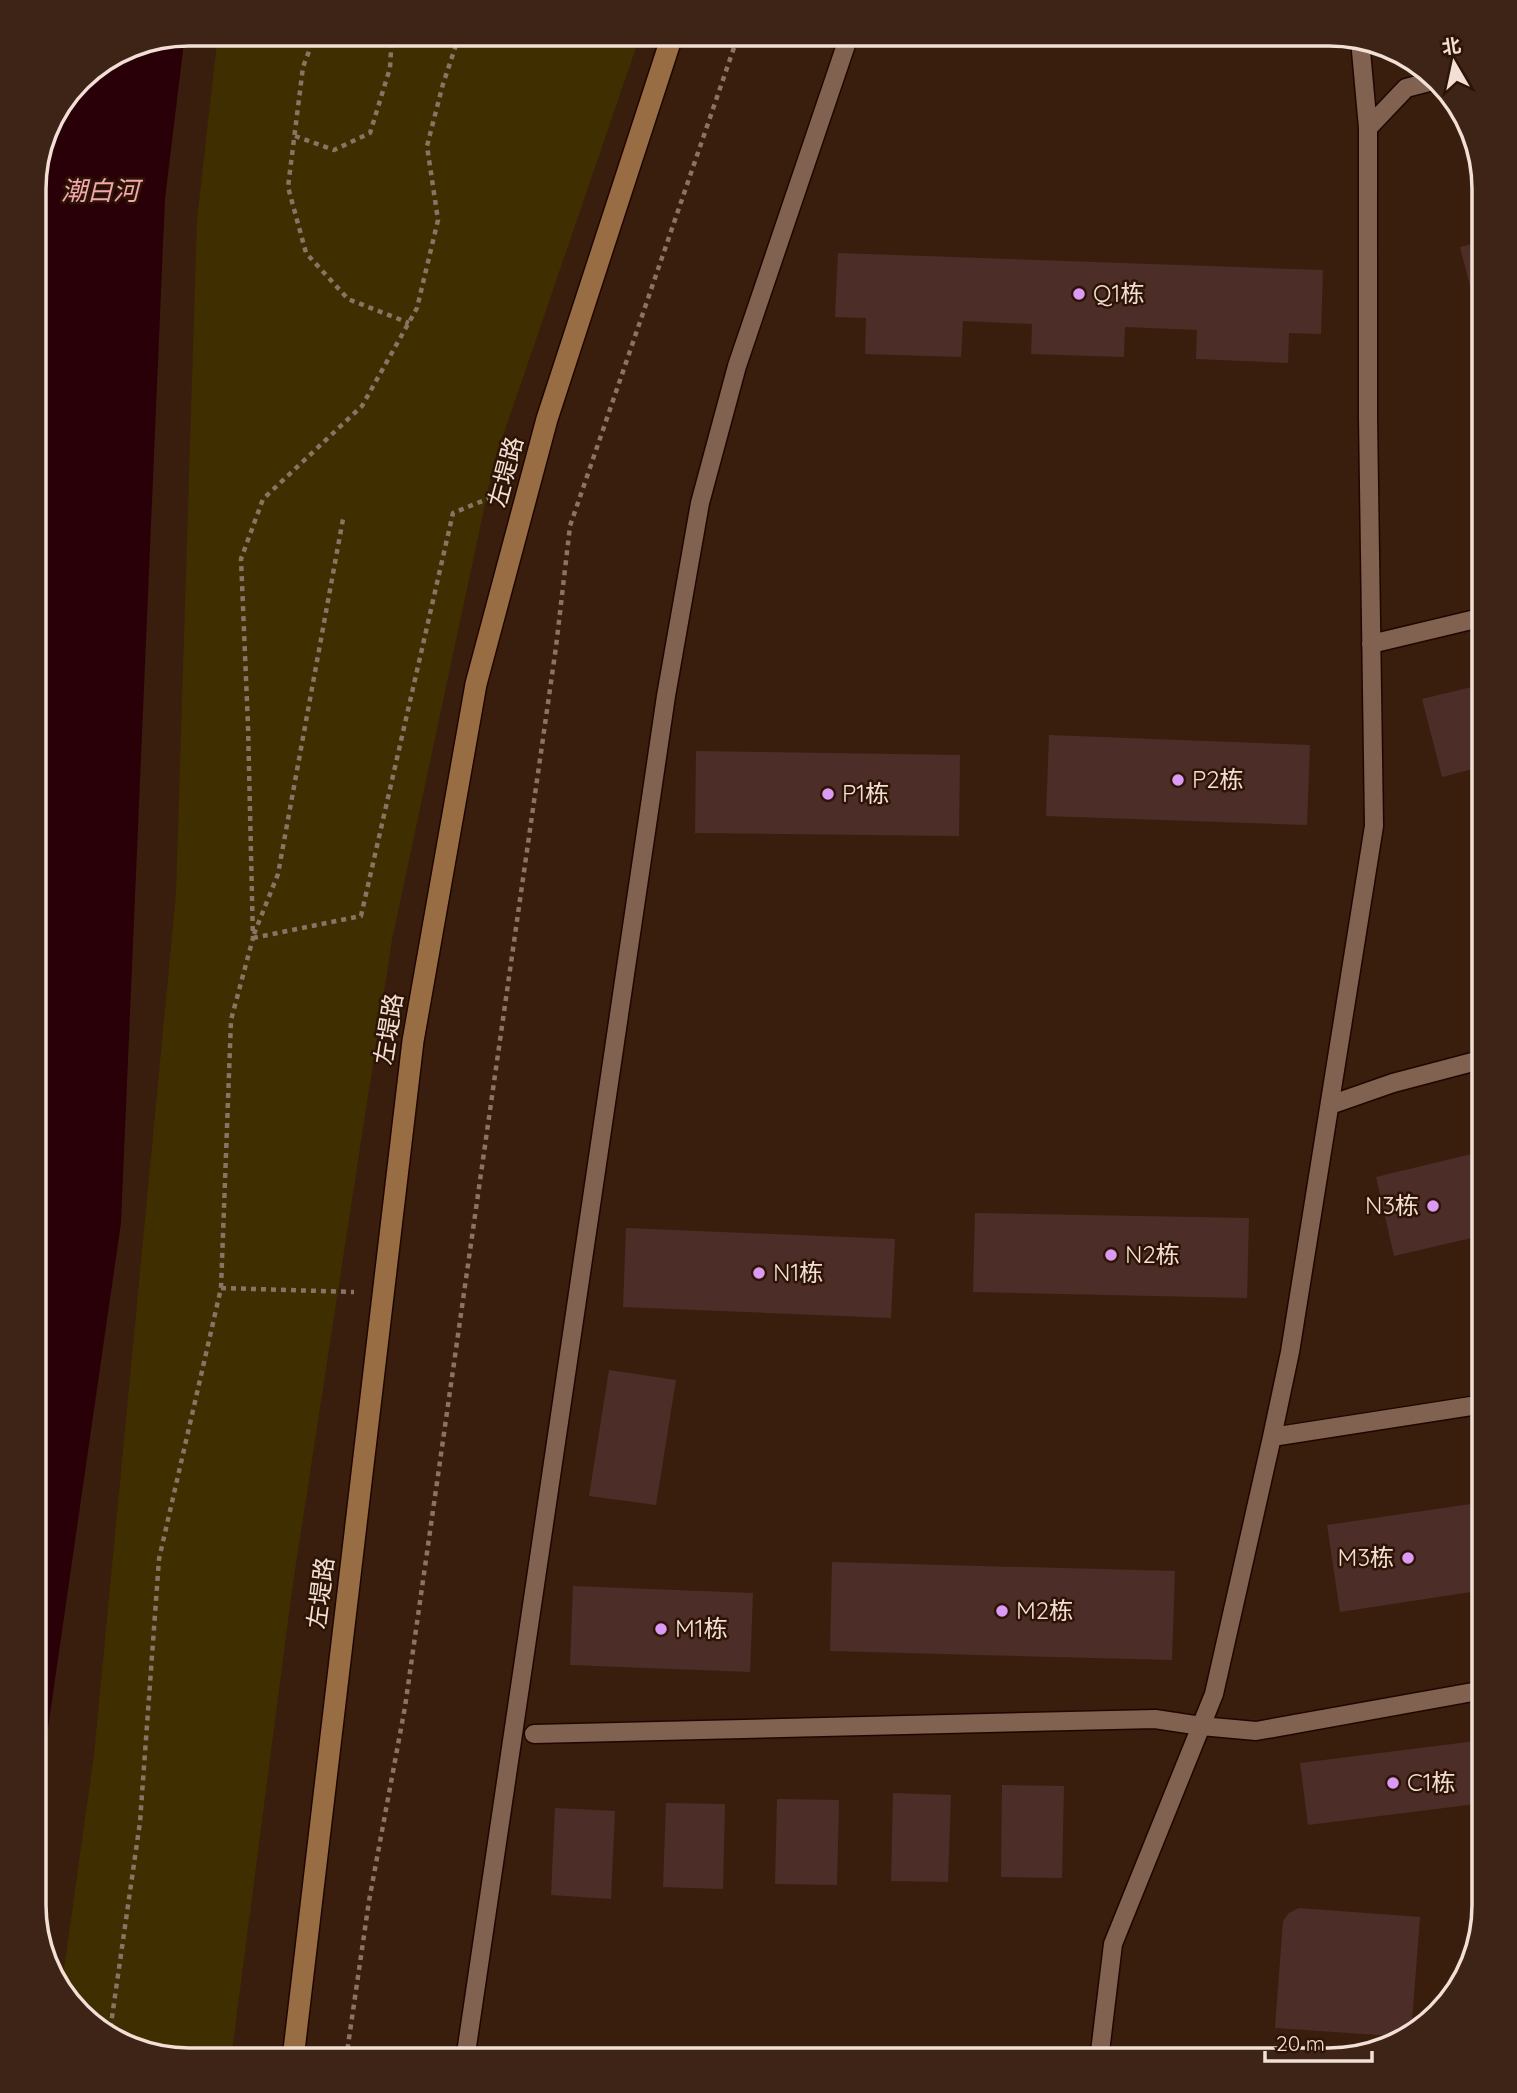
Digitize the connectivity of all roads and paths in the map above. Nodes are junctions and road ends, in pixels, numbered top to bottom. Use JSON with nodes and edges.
{"nodes":[{"id":1,"x":311,"y":46,"type":"edge"},
{"id":2,"x":391,"y":46,"type":"edge"},
{"id":3,"x":456,"y":46,"type":"edge"},
{"id":4,"x":669,"y":46,"type":"edge"},
{"id":5,"x":735,"y":46,"type":"edge"},
{"id":6,"x":846,"y":46,"type":"edge"},
{"id":7,"x":1361,"y":49,"type":"edge"},
{"id":8,"x":1419,"y":84,"type":"edge"},
{"id":9,"x":1368,"y":128,"type":"junction"},
{"id":10,"x":294,"y":136,"type":"junction"},
{"id":11,"x":409,"y":323,"type":"junction"},
{"id":12,"x":530,"y":481,"type":"junction"},
{"id":13,"x":344,"y":519,"type":"dead end"},
{"id":14,"x":1472,"y":620,"type":"edge"},
{"id":15,"x":1371,"y":644,"type":"junction"},
{"id":16,"x":253,"y":938,"type":"junction"},
{"id":17,"x":1472,"y":1062,"type":"edge"},
{"id":18,"x":1330,"y":1105,"type":"junction"},
{"id":19,"x":221,"y":1288,"type":"junction"},
{"id":20,"x":383,"y":1293,"type":"junction"},
{"id":21,"x":1472,"y":1406,"type":"edge"},
{"id":22,"x":1272,"y":1437,"type":"junction"},
{"id":23,"x":1472,"y":1692,"type":"edge"},
{"id":24,"x":1201,"y":1726,"type":"junction"},
{"id":25,"x":534,"y":1734,"type":"dead end"},
{"id":26,"x":111,"y":2024,"type":"edge"},
{"id":27,"x":294,"y":2047,"type":"edge"},
{"id":28,"x":348,"y":2047,"type":"edge"},
{"id":29,"x":467,"y":2047,"type":"edge"},
{"id":30,"x":1100,"y":2048,"type":"edge"}],
"edges":[{"from":1,"to":10,"type":"path"},
{"from":2,"to":10,"type":"path"},
{"from":3,"to":11,"type":"path"},
{"from":4,"to":12,"type":"street","name":"左堤路"},
{"from":5,"to":28,"type":"path"},
{"from":6,"to":29,"type":"lane"},
{"from":7,"to":9,"type":"lane"},
{"from":8,"to":9,"type":"lane"},
{"from":9,"to":15,"type":"lane"},
{"from":10,"to":11,"type":"path"},
{"from":11,"to":16,"type":"path"},
{"from":12,"to":16,"type":"path"},
{"from":12,"to":20,"type":"street","name":"左堤路"},
{"from":13,"to":16,"type":"path"},
{"from":14,"to":15,"type":"lane"},
{"from":15,"to":18,"type":"lane"},
{"from":16,"to":19,"type":"path"},
{"from":17,"to":18,"type":"lane"},
{"from":18,"to":22,"type":"lane"},
{"from":19,"to":20,"type":"path"},
{"from":19,"to":26,"type":"path"},
{"from":20,"to":27,"type":"street","name":"左堤路"},
{"from":21,"to":22,"type":"lane"},
{"from":22,"to":24,"type":"lane"},
{"from":23,"to":24,"type":"lane"},
{"from":24,"to":25,"type":"lane"},
{"from":24,"to":30,"type":"lane"}]}
